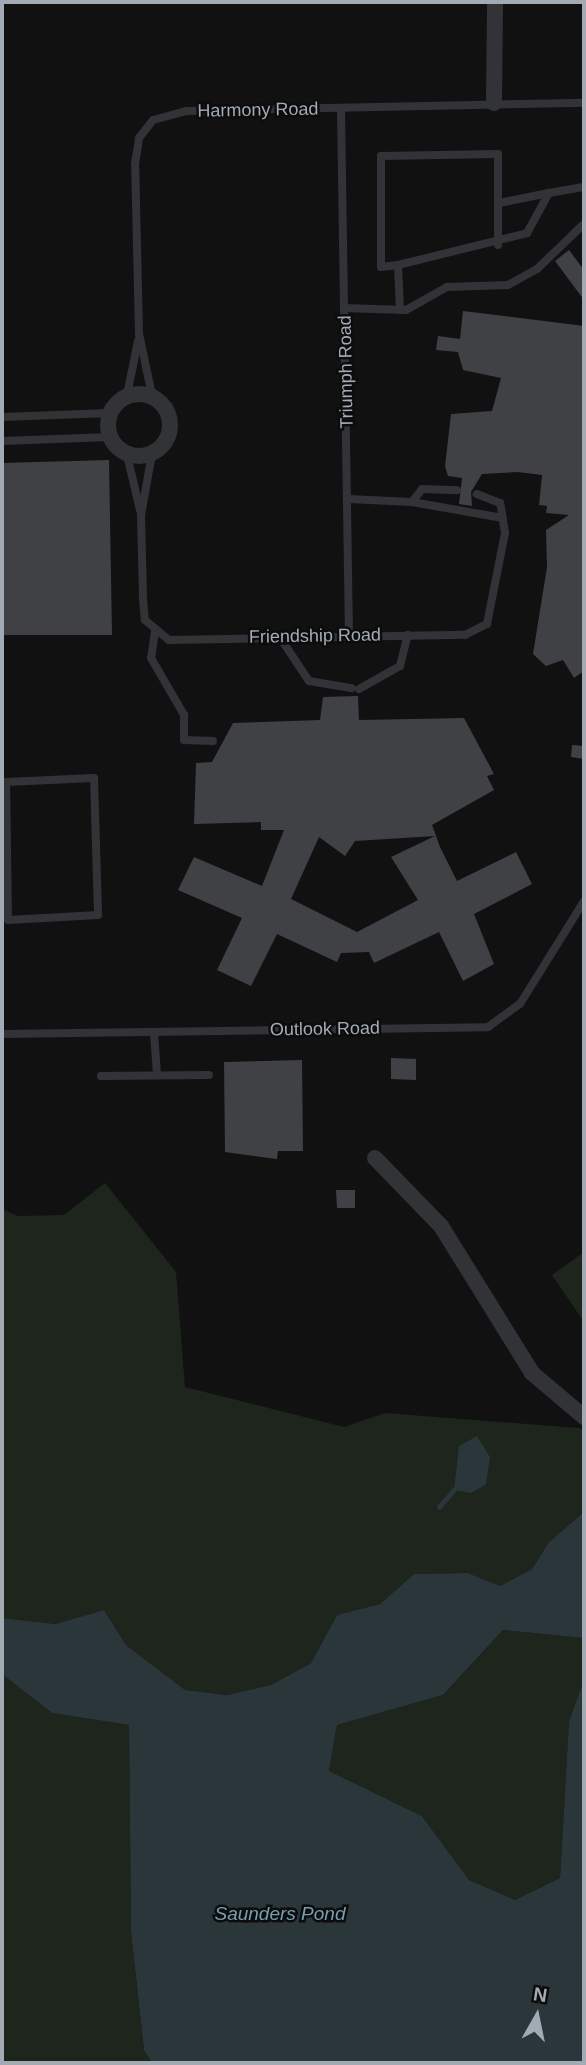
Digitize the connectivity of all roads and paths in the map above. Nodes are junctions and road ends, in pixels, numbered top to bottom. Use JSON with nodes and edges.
{"nodes":[{"id":1,"x":495,"y":2,"type":"edge"},
{"id":2,"x":494,"y":103,"type":"junction"},
{"id":3,"x":584,"y":103,"type":"edge"},
{"id":4,"x":341,"y":110,"type":"junction"},
{"id":5,"x":584,"y":187,"type":"edge"},
{"id":6,"x":549,"y":192,"type":"junction"},
{"id":7,"x":499,"y":203,"type":"junction"},
{"id":8,"x":584,"y":223,"type":"edge"},
{"id":9,"x":498,"y":245,"type":"junction"},
{"id":10,"x":398,"y":265,"type":"junction"},
{"id":11,"x":344,"y":308,"type":"junction"},
{"id":12,"x":400,"y":310,"type":"junction"},
{"id":13,"x":139,"y":334,"type":"junction"},
{"id":14,"x":152,"y":395,"type":"junction"},
{"id":15,"x":127,"y":396,"type":"junction"},
{"id":16,"x":110,"y":413,"type":"junction"},
{"id":17,"x":2,"y":417,"type":"edge"},
{"id":18,"x":110,"y":437,"type":"junction"},
{"id":19,"x":2,"y":441,"type":"edge"},
{"id":20,"x":152,"y":454,"type":"junction"},
{"id":21,"x":127,"y":455,"type":"junction"},
{"id":22,"x":457,"y":490,"type":"dead end"},
{"id":23,"x":477,"y":494,"type":"dead end"},
{"id":24,"x":348,"y":499,"type":"junction"},
{"id":25,"x":412,"y":502,"type":"junction"},
{"id":26,"x":141,"y":515,"type":"junction"},
{"id":27,"x":503,"y":518,"type":"junction"},
{"id":28,"x":155,"y":631,"type":"junction"},
{"id":29,"x":349,"y":634,"type":"junction"},
{"id":30,"x":408,"y":635,"type":"junction"},
{"id":31,"x":279,"y":636,"type":"junction"},
{"id":32,"x":213,"y":741,"type":"dead end"},
{"id":33,"x":4,"y":782,"type":"edge"},
{"id":34,"x":584,"y":901,"type":"edge"},
{"id":35,"x":154,"y":1032,"type":"junction"},
{"id":36,"x":2,"y":1034,"type":"edge"},
{"id":37,"x":157,"y":1075,"type":"junction"},
{"id":38,"x":209,"y":1075,"type":"dead end"},
{"id":39,"x":101,"y":1076,"type":"dead end"},
{"id":40,"x":375,"y":1158,"type":"dead end"},
{"id":41,"x":584,"y":1417,"type":"edge"}],
"edges":[{"from":1,"to":2,"type":"street"},
{"from":2,"to":3,"type":"lane","name":"Harmony Road"},
{"from":2,"to":4,"type":"lane","name":"Harmony Road"},
{"from":4,"to":11,"type":"lane","name":"Triumph Road"},
{"from":4,"to":13,"type":"lane","name":"Harmony Road"},
{"from":5,"to":6,"type":"lane"},
{"from":6,"to":7,"type":"lane"},
{"from":6,"to":9,"type":"lane"},
{"from":7,"to":9,"type":"lane"},
{"from":7,"to":10,"type":"lane"},
{"from":8,"to":12,"type":"lane"},
{"from":9,"to":10,"type":"lane"},
{"from":10,"to":12,"type":"lane"},
{"from":11,"to":12,"type":"lane"},
{"from":11,"to":24,"type":"lane","name":"Triumph Road"},
{"from":13,"to":14,"type":"lane","name":"Harmony Road"},
{"from":13,"to":15,"type":"lane","name":"Harmony Road"},
{"from":14,"to":15,"type":"street"},
{"from":14,"to":20,"type":"street"},
{"from":15,"to":16,"type":"street"},
{"from":16,"to":17,"type":"lane"},
{"from":16,"to":18,"type":"street"},
{"from":18,"to":19,"type":"lane"},
{"from":18,"to":21,"type":"street"},
{"from":20,"to":21,"type":"street"},
{"from":20,"to":26,"type":"lane"},
{"from":21,"to":26,"type":"lane"},
{"from":22,"to":25,"type":"lane"},
{"from":23,"to":27,"type":"lane"},
{"from":24,"to":25,"type":"lane"},
{"from":24,"to":29,"type":"lane","name":"Triumph Road"},
{"from":25,"to":27,"type":"lane"},
{"from":26,"to":28,"type":"lane"},
{"from":27,"to":30,"type":"lane","name":"Friendship Road"},
{"from":28,"to":31,"type":"lane","name":"Friendship Road"},
{"from":28,"to":32,"type":"lane"},
{"from":29,"to":30,"type":"lane","name":"Friendship Road"},
{"from":29,"to":31,"type":"lane","name":"Friendship Road"},
{"from":30,"to":31,"type":"lane"},
{"from":33,"to":33,"type":"lane"},
{"from":34,"to":35,"type":"lane","name":"Outlook Road"},
{"from":35,"to":36,"type":"lane","name":"Outlook Road"},
{"from":35,"to":37,"type":"lane"},
{"from":37,"to":38,"type":"lane"},
{"from":37,"to":39,"type":"lane"},
{"from":40,"to":41,"type":"street"}]}
